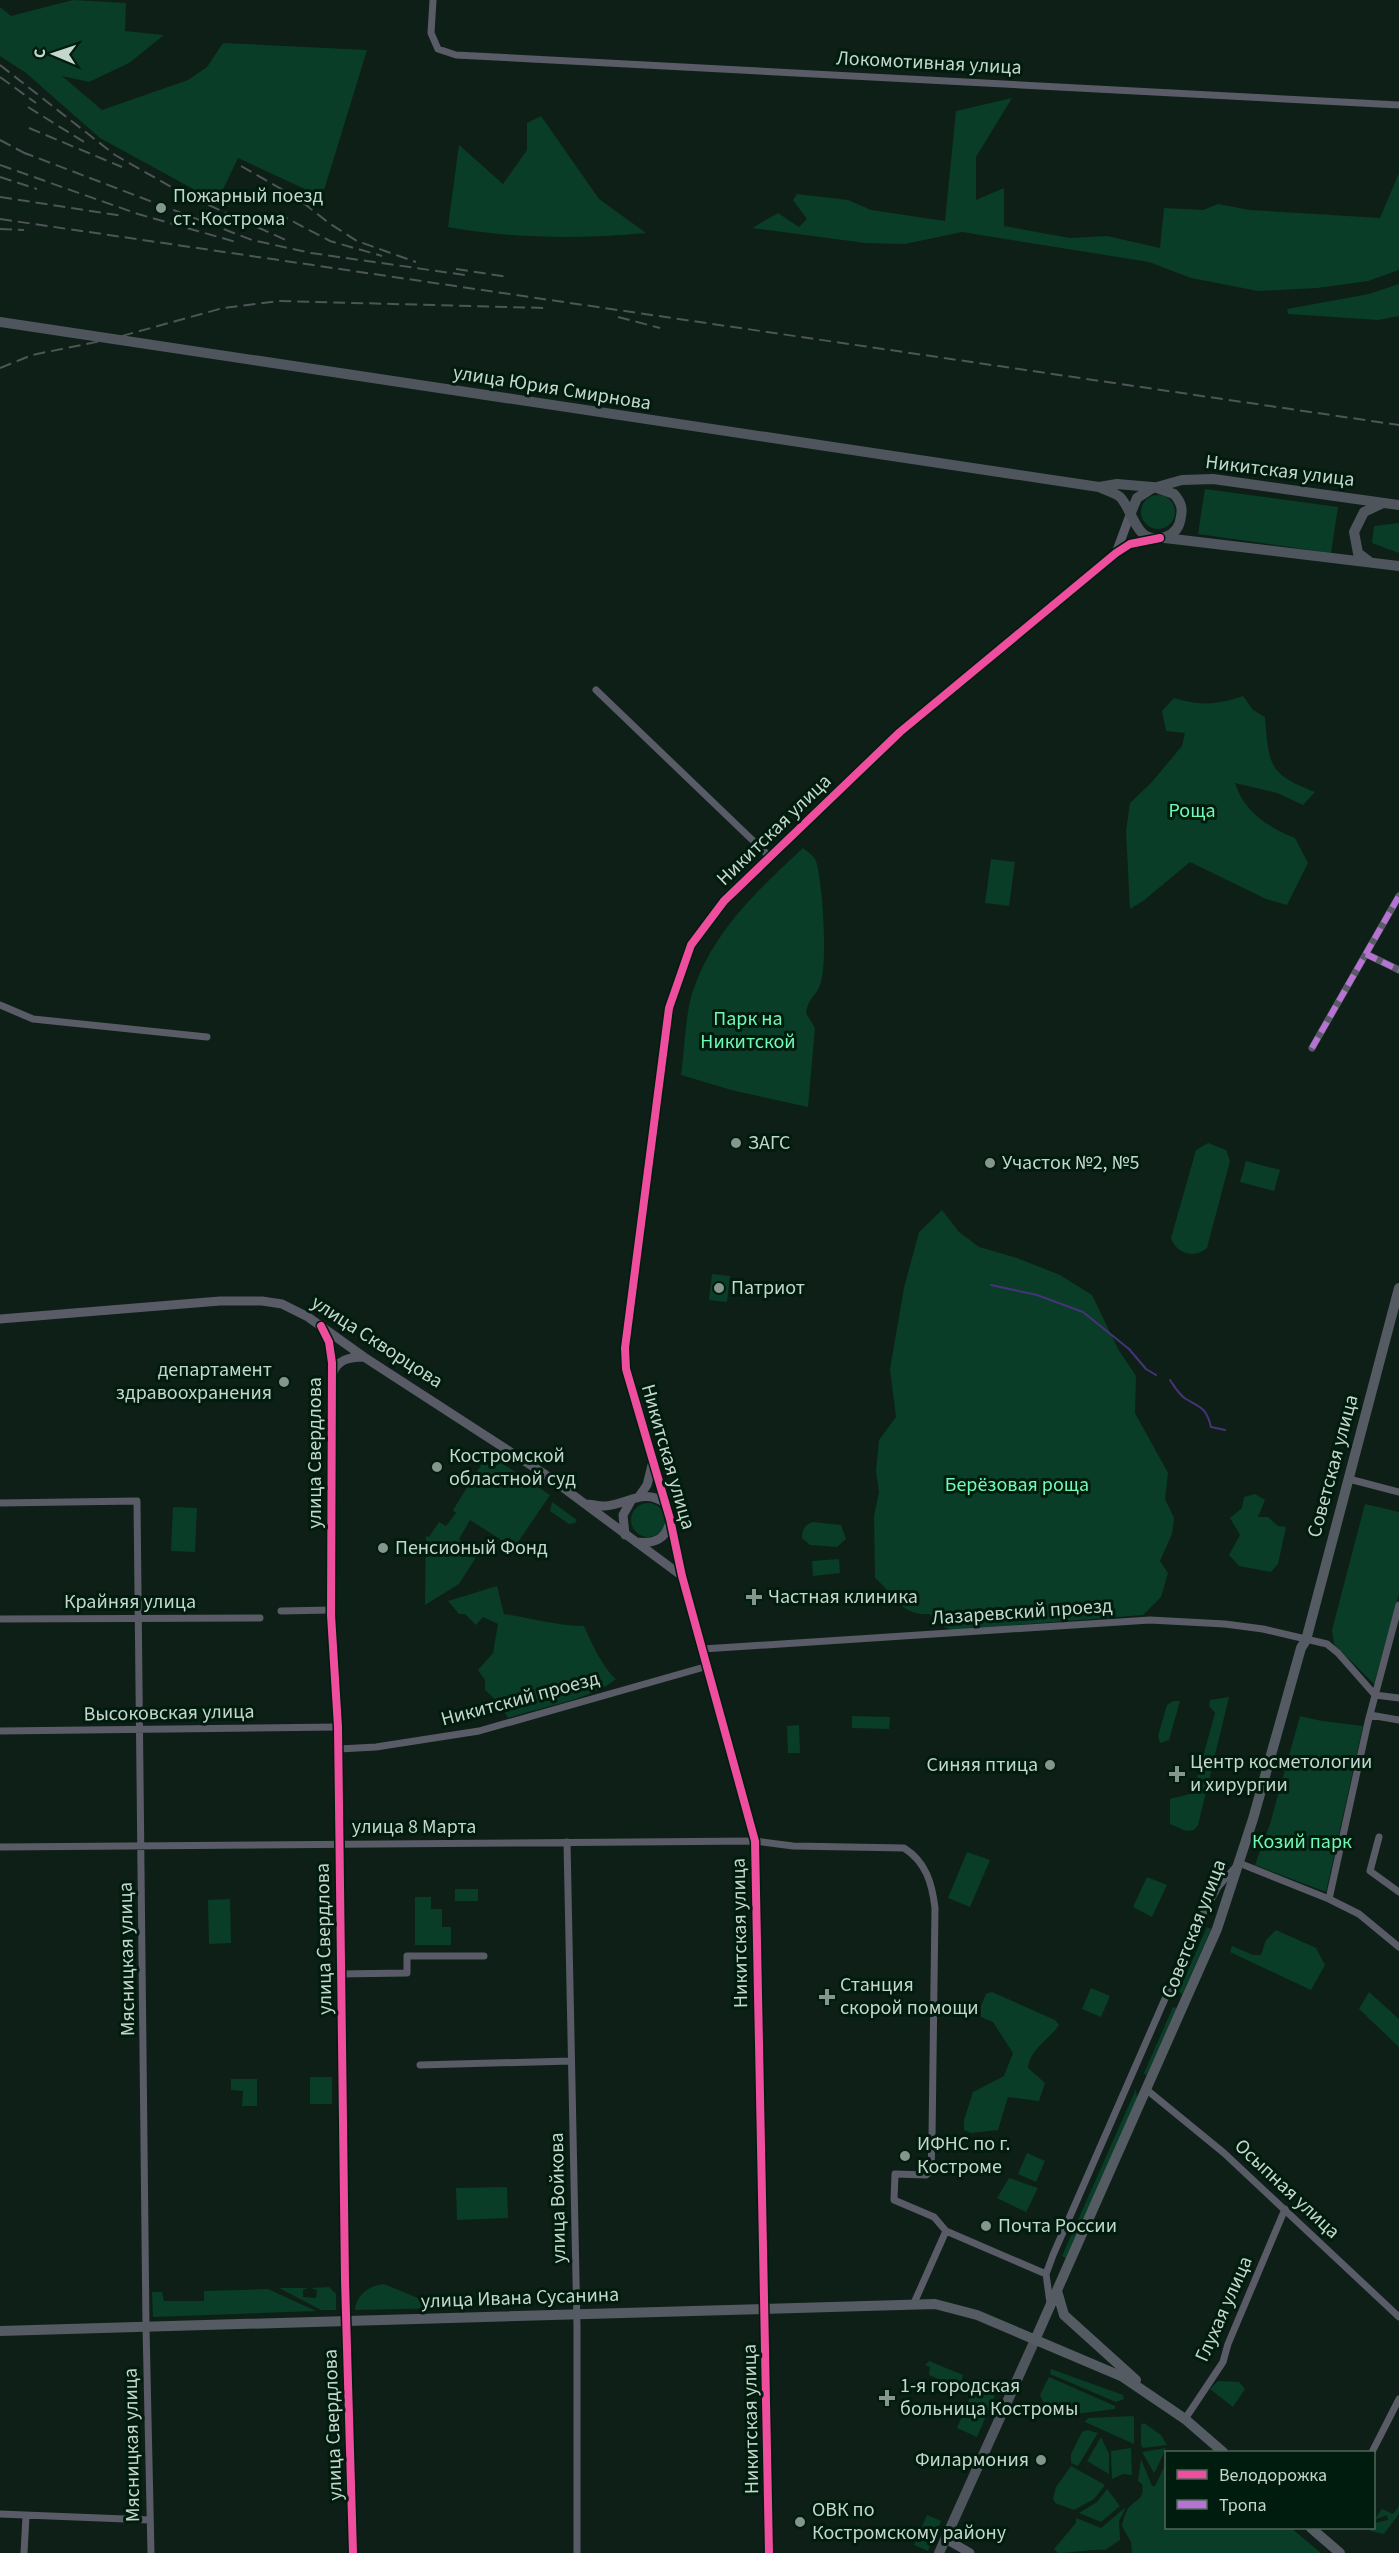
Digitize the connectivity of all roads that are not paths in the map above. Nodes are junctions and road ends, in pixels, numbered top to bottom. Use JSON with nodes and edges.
{"nodes":[{"id":1,"x":433,"y":0,"type":"edge"},
{"id":2,"x":1399,"y":105,"type":"edge"},
{"id":3,"x":0,"y":322,"type":"edge"},
{"id":4,"x":1098,"y":487,"type":"junction"},
{"id":5,"x":1156,"y":487,"type":"junction"},
{"id":6,"x":1386,"y":502,"type":"junction"},
{"id":7,"x":1399,"y":505,"type":"edge"},
{"id":8,"x":1130,"y":515,"type":"junction"},
{"id":9,"x":1161,"y":538,"type":"junction"},
{"id":10,"x":1116,"y":553,"type":"junction"},
{"id":11,"x":1373,"y":563,"type":"junction"},
{"id":12,"x":1399,"y":566,"type":"edge"},
{"id":13,"x":597,"y":690,"type":"dead end"},
{"id":14,"x":770,"y":857,"type":"junction"},
{"id":15,"x":1399,"y":896,"type":"edge"},
{"id":16,"x":1366,"y":954,"type":"junction"},
{"id":17,"x":1399,"y":970,"type":"edge"},
{"id":18,"x":0,"y":1005,"type":"edge"},
{"id":19,"x":207,"y":1038,"type":"dead end"},
{"id":20,"x":1312,"y":1048,"type":"dead end"},
{"id":21,"x":1399,"y":1288,"type":"edge"},
{"id":22,"x":0,"y":1319,"type":"edge"},
{"id":23,"x":321,"y":1326,"type":"junction"},
{"id":24,"x":346,"y":1343,"type":"junction"},
{"id":25,"x":330,"y":1352,"type":"junction"},
{"id":26,"x":364,"y":1358,"type":"junction"},
{"id":27,"x":344,"y":1360,"type":"junction"},
{"id":28,"x":332,"y":1377,"type":"junction"},
{"id":29,"x":653,"y":1463,"type":"junction"},
{"id":30,"x":1349,"y":1479,"type":"junction"},
{"id":31,"x":1399,"y":1492,"type":"edge"},
{"id":32,"x":636,"y":1497,"type":"junction"},
{"id":33,"x":0,"y":1503,"type":"edge"},
{"id":34,"x":583,"y":1503,"type":"junction"},
{"id":35,"x":665,"y":1503,"type":"junction"},
{"id":36,"x":670,"y":1519,"type":"junction"},
{"id":37,"x":625,"y":1535,"type":"junction"},
{"id":38,"x":635,"y":1542,"type":"junction"},
{"id":39,"x":682,"y":1576,"type":"junction"},
{"id":40,"x":1399,"y":1605,"type":"edge"},
{"id":41,"x":332,"y":1610,"type":"junction"},
{"id":42,"x":281,"y":1611,"type":"dead end"},
{"id":43,"x":139,"y":1618,"type":"junction"},
{"id":44,"x":260,"y":1618,"type":"dead end"},
{"id":45,"x":0,"y":1619,"type":"edge"},
{"id":46,"x":1306,"y":1640,"type":"junction"},
{"id":47,"x":703,"y":1649,"type":"junction"},
{"id":48,"x":708,"y":1666,"type":"junction"},
{"id":49,"x":1366,"y":1688,"type":"junction"},
{"id":50,"x":1376,"y":1692,"type":"junction"},
{"id":51,"x":1399,"y":1698,"type":"edge"},
{"id":52,"x":1373,"y":1704,"type":"junction"},
{"id":53,"x":1370,"y":1715,"type":"junction"},
{"id":54,"x":1399,"y":1720,"type":"edge"},
{"id":55,"x":338,"y":1727,"type":"junction"},
{"id":56,"x":140,"y":1729,"type":"junction"},
{"id":57,"x":0,"y":1731,"type":"edge"},
{"id":58,"x":339,"y":1749,"type":"junction"},
{"id":59,"x":1379,"y":1837,"type":"dead end"},
{"id":60,"x":756,"y":1841,"type":"junction"},
{"id":61,"x":567,"y":1842,"type":"junction"},
{"id":62,"x":340,"y":1844,"type":"junction"},
{"id":63,"x":142,"y":1846,"type":"junction"},
{"id":64,"x":0,"y":1847,"type":"edge"},
{"id":65,"x":1239,"y":1863,"type":"junction"},
{"id":66,"x":1399,"y":1892,"type":"edge"},
{"id":67,"x":1329,"y":1899,"type":"junction"},
{"id":68,"x":1399,"y":1947,"type":"edge"},
{"id":69,"x":484,"y":1956,"type":"dead end"},
{"id":70,"x":341,"y":1974,"type":"junction"},
{"id":71,"x":571,"y":2061,"type":"junction"},
{"id":72,"x":420,"y":2065,"type":"dead end"},
{"id":73,"x":1147,"y":2090,"type":"junction"},
{"id":74,"x":1285,"y":2209,"type":"junction"},
{"id":75,"x":946,"y":2231,"type":"junction"},
{"id":76,"x":1046,"y":2274,"type":"junction"},
{"id":77,"x":1057,"y":2289,"type":"junction"},
{"id":78,"x":914,"y":2303,"type":"junction"},
{"id":79,"x":1050,"y":2305,"type":"junction"},
{"id":80,"x":766,"y":2308,"type":"junction"},
{"id":81,"x":577,"y":2315,"type":"junction"},
{"id":82,"x":1399,"y":2317,"type":"edge"},
{"id":83,"x":346,"y":2321,"type":"junction"},
{"id":84,"x":146,"y":2327,"type":"junction"},
{"id":85,"x":0,"y":2331,"type":"edge"},
{"id":86,"x":1035,"y":2340,"type":"junction"},
{"id":87,"x":1144,"y":2389,"type":"junction"},
{"id":88,"x":1399,"y":2399,"type":"edge"},
{"id":89,"x":1185,"y":2419,"type":"junction"},
{"id":90,"x":1222,"y":2451,"type":"edge"},
{"id":91,"x":1373,"y":2451,"type":"edge"},
{"id":92,"x":0,"y":2514,"type":"edge"},
{"id":93,"x":26,"y":2516,"type":"junction"},
{"id":94,"x":150,"y":2520,"type":"junction"},
{"id":95,"x":1316,"y":2529,"type":"edge"},
{"id":96,"x":946,"y":2539,"type":"junction"},
{"id":97,"x":24,"y":2553,"type":"edge"},
{"id":98,"x":151,"y":2553,"type":"edge"},
{"id":99,"x":353,"y":2553,"type":"edge"},
{"id":100,"x":577,"y":2553,"type":"edge"},
{"id":101,"x":769,"y":2553,"type":"edge"},
{"id":102,"x":939,"y":2553,"type":"edge"},
{"id":103,"x":970,"y":2553,"type":"edge"},
{"id":104,"x":1340,"y":2553,"type":"edge"}],
"edges":[{"from":1,"to":2,"type":"street","name":"Локомотивная улица"},
{"from":3,"to":4,"type":"main road","name":"улица Юрия Смирнова"},
{"from":4,"to":5,"type":"main road","name":"Никитская улица"},
{"from":4,"to":8,"type":"main road"},
{"from":5,"to":6,"type":"main road","name":"Никитская улица"},
{"from":5,"to":8,"type":"main road"},
{"from":5,"to":9,"type":"main road"},
{"from":6,"to":7,"type":"main road","name":"Никитская улица"},
{"from":6,"to":11,"type":"main road"},
{"from":8,"to":9,"type":"main road"},
{"from":8,"to":10,"type":"street"},
{"from":9,"to":10,"type":"street"},
{"from":9,"to":11,"type":"main road"},
{"from":10,"to":14,"type":"street","name":"Никитская улица"},
{"from":11,"to":12,"type":"main road"},
{"from":13,"to":14,"type":"street"},
{"from":14,"to":29,"type":"street","name":"Никитская улица"},
{"from":15,"to":16,"type":"street"},
{"from":16,"to":17,"type":"street"},
{"from":16,"to":20,"type":"street"},
{"from":18,"to":19,"type":"street"},
{"from":21,"to":30,"type":"main road","name":"Советская улица"},
{"from":22,"to":23,"type":"street","name":"улица Скворцова"},
{"from":23,"to":24,"type":"street","name":"улица Скворцова"},
{"from":23,"to":25,"type":"street","name":"улица Свердлова"},
{"from":24,"to":25,"type":"street"},
{"from":24,"to":26,"type":"street","name":"улица Скворцова"},
{"from":24,"to":27,"type":"street"},
{"from":25,"to":27,"type":"street"},
{"from":25,"to":28,"type":"street","name":"улица Свердлова"},
{"from":26,"to":27,"type":"street"},
{"from":26,"to":34,"type":"street","name":"улица Скворцова"},
{"from":27,"to":28,"type":"street"},
{"from":28,"to":41,"type":"street","name":"улица Свердлова"},
{"from":29,"to":32,"type":"street"},
{"from":29,"to":35,"type":"street","name":"Никитская улица"},
{"from":30,"to":31,"type":"street"},
{"from":30,"to":46,"type":"main road","name":"Советская улица"},
{"from":32,"to":34,"type":"street"},
{"from":32,"to":35,"type":"street"},
{"from":32,"to":37,"type":"street"},
{"from":33,"to":43,"type":"street","name":"Мясницкая улица"},
{"from":34,"to":37,"type":"street","name":"улица Скворцова"},
{"from":35,"to":36,"type":"street","name":"Никитская улица"},
{"from":36,"to":38,"type":"street"},
{"from":36,"to":39,"type":"street","name":"Никитская улица"},
{"from":37,"to":38,"type":"street","name":"улица Скворцова"},
{"from":38,"to":39,"type":"street","name":"улица Скворцова"},
{"from":39,"to":47,"type":"street","name":"Никитская улица"},
{"from":40,"to":50,"type":"street"},
{"from":41,"to":42,"type":"street"},
{"from":41,"to":55,"type":"street","name":"улица Свердлова"},
{"from":43,"to":44,"type":"street","name":"Крайняя улица"},
{"from":43,"to":45,"type":"street","name":"Крайняя улица"},
{"from":43,"to":56,"type":"street","name":"Мясницкая улица"},
{"from":46,"to":47,"type":"street","name":"Лазаревский проезд"},
{"from":46,"to":49,"type":"street","name":"Лазаревский проезд"},
{"from":46,"to":65,"type":"main road","name":"Советская улица"},
{"from":47,"to":48,"type":"street","name":"Никитская улица"},
{"from":48,"to":58,"type":"street","name":"Никитский проезд"},
{"from":48,"to":60,"type":"street","name":"Никитская улица"},
{"from":49,"to":50,"type":"street"},
{"from":49,"to":52,"type":"street"},
{"from":50,"to":51,"type":"street"},
{"from":50,"to":52,"type":"street"},
{"from":52,"to":53,"type":"street"},
{"from":53,"to":54,"type":"street"},
{"from":53,"to":67,"type":"street"},
{"from":55,"to":56,"type":"street","name":"Высоковская улица"},
{"from":55,"to":58,"type":"street","name":"улица Свердлова"},
{"from":56,"to":57,"type":"street","name":"Высоковская улица"},
{"from":56,"to":63,"type":"street","name":"Мясницкая улица"},
{"from":58,"to":62,"type":"street","name":"улица Свердлова"},
{"from":59,"to":66,"type":"street"},
{"from":60,"to":61,"type":"street","name":"улица 8 Марта"},
{"from":60,"to":75,"type":"street","name":"улица 8 Марта"},
{"from":60,"to":80,"type":"street","name":"Никитская улица"},
{"from":61,"to":62,"type":"street","name":"улица 8 Марта"},
{"from":61,"to":71,"type":"street","name":"улица Войкова"},
{"from":62,"to":63,"type":"street","name":"улица 8 Марта"},
{"from":62,"to":70,"type":"street","name":"улица Свердлова"},
{"from":63,"to":64,"type":"street","name":"улица 8 Марта"},
{"from":63,"to":84,"type":"street","name":"Мясницкая улица"},
{"from":65,"to":67,"type":"street"},
{"from":65,"to":73,"type":"main road","name":"Советская улица"},
{"from":65,"to":76,"type":"street"},
{"from":67,"to":68,"type":"street"},
{"from":69,"to":70,"type":"street"},
{"from":70,"to":83,"type":"street","name":"улица Свердлова"},
{"from":71,"to":72,"type":"street"},
{"from":71,"to":81,"type":"street","name":"улица Войкова"},
{"from":73,"to":74,"type":"street","name":"Осыпная улица"},
{"from":73,"to":77,"type":"main road","name":"Советская улица"},
{"from":74,"to":82,"type":"street","name":"Осыпная улица"},
{"from":74,"to":89,"type":"street","name":"Глухая улица"},
{"from":75,"to":76,"type":"street"},
{"from":75,"to":78,"type":"street"},
{"from":76,"to":79,"type":"street"},
{"from":77,"to":79,"type":"main road","name":"Советская улица"},
{"from":77,"to":87,"type":"main road"},
{"from":78,"to":80,"type":"main road","name":"улица Ивана Сусанина"},
{"from":78,"to":86,"type":"main road","name":"улица Ивана Сусанина"},
{"from":79,"to":86,"type":"main road","name":"Советская улица"},
{"from":80,"to":81,"type":"main road","name":"улица Ивана Сусанина"},
{"from":80,"to":101,"type":"street","name":"Никитская улица"},
{"from":81,"to":83,"type":"main road","name":"улица Ивана Сусанина"},
{"from":81,"to":100,"type":"street","name":"улица Войкова"},
{"from":83,"to":84,"type":"main road","name":"улица Ивана Сусанина"},
{"from":83,"to":99,"type":"street","name":"улица Свердлова"},
{"from":84,"to":85,"type":"main road","name":"улица Ивана Сусанина"},
{"from":84,"to":94,"type":"street","name":"Мясницкая улица"},
{"from":86,"to":87,"type":"main road","name":"улица Ивана Сусанина"},
{"from":86,"to":96,"type":"main road","name":"Советская улица"},
{"from":87,"to":89,"type":"main road"},
{"from":88,"to":91,"type":"street"},
{"from":89,"to":90,"type":"main road"},
{"from":92,"to":93,"type":"street"},
{"from":93,"to":94,"type":"street"},
{"from":93,"to":97,"type":"street"},
{"from":94,"to":98,"type":"street","name":"Мясницкая улица"},
{"from":95,"to":104,"type":"main road"},
{"from":96,"to":102,"type":"main road","name":"Советская улица"},
{"from":96,"to":103,"type":"street"}]}
